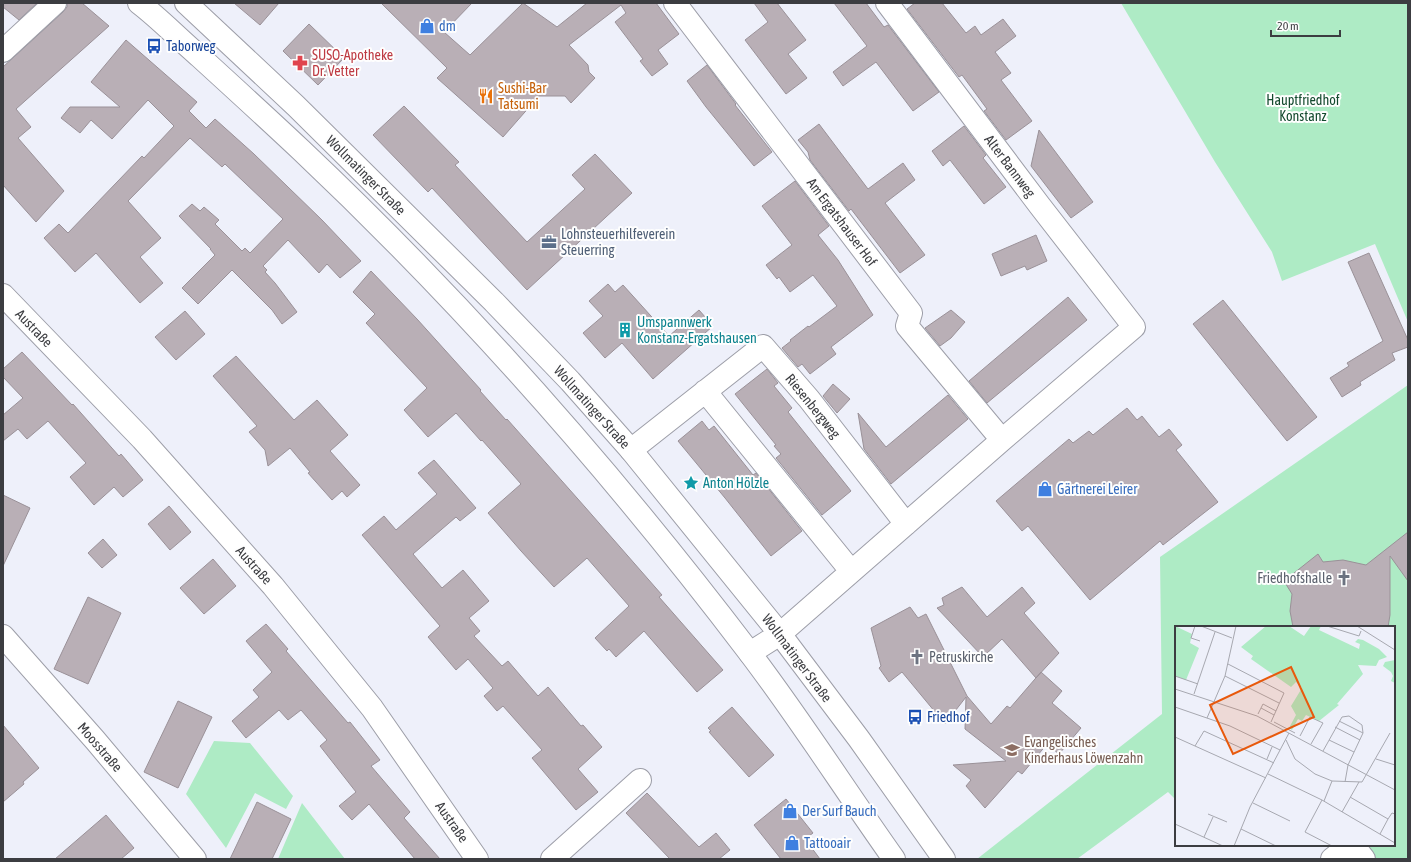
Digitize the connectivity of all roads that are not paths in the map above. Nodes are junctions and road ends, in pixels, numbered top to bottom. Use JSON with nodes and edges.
{"nodes":[{"id":1,"x":55,"y":3,"type":"edge"},
{"id":2,"x":139,"y":3,"type":"edge"},
{"id":3,"x":186,"y":3,"type":"edge"},
{"id":4,"x":675,"y":3,"type":"edge"},
{"id":5,"x":887,"y":3,"type":"edge"},
{"id":6,"x":3,"y":51,"type":"edge"},
{"id":7,"x":3,"y":295,"type":"edge"},
{"id":8,"x":705,"y":391,"type":"junction"},
{"id":9,"x":1002,"y":440,"type":"junction"},
{"id":10,"x":631,"y":450,"type":"junction"},
{"id":11,"x":906,"y":524,"type":"junction"},
{"id":12,"x":851,"y":571,"type":"junction"},
{"id":13,"x":780,"y":634,"type":"junction"},
{"id":14,"x":3,"y":636,"type":"edge"},
{"id":15,"x":750,"y":653,"type":"junction"},
{"id":16,"x":640,"y":780,"type":"dead end"},
{"id":17,"x":1350,"y":846,"type":"edge"},
{"id":18,"x":1352,"y":846,"type":"edge"},
{"id":19,"x":195,"y":859,"type":"edge"},
{"id":20,"x":477,"y":859,"type":"edge"},
{"id":21,"x":552,"y":859,"type":"edge"},
{"id":22,"x":894,"y":859,"type":"edge"},
{"id":23,"x":944,"y":859,"type":"edge"},
{"id":24,"x":1332,"y":859,"type":"edge"},
{"id":25,"x":1364,"y":859,"type":"edge"}],
"edges":[{"from":1,"to":6,"type":"street"},
{"from":2,"to":15,"type":"street","name":"Wollmatinger Straße"},
{"from":3,"to":10,"type":"street","name":"Wollmatinger Straße"},
{"from":4,"to":9,"type":"street","name":"Am Ergatshauser Hof"},
{"from":5,"to":9,"type":"street","name":"Alter Bannweg"},
{"from":7,"to":20,"type":"street","name":"Austraße"},
{"from":8,"to":10,"type":"street","name":"Riesenbergweg"},
{"from":8,"to":11,"type":"street","name":"Riesenbergweg"},
{"from":8,"to":12,"type":"street"},
{"from":9,"to":11,"type":"street"},
{"from":10,"to":13,"type":"street","name":"Wollmatinger Straße"},
{"from":11,"to":12,"type":"street"},
{"from":12,"to":13,"type":"street"},
{"from":13,"to":15,"type":"street"},
{"from":13,"to":23,"type":"street","name":"Wollmatinger Straße"},
{"from":14,"to":19,"type":"street","name":"Moosstraße"},
{"from":15,"to":22,"type":"street","name":"Wollmatinger Straße"},
{"from":16,"to":21,"type":"street"},
{"from":17,"to":24,"type":"street"},
{"from":18,"to":25,"type":"street"}]}
